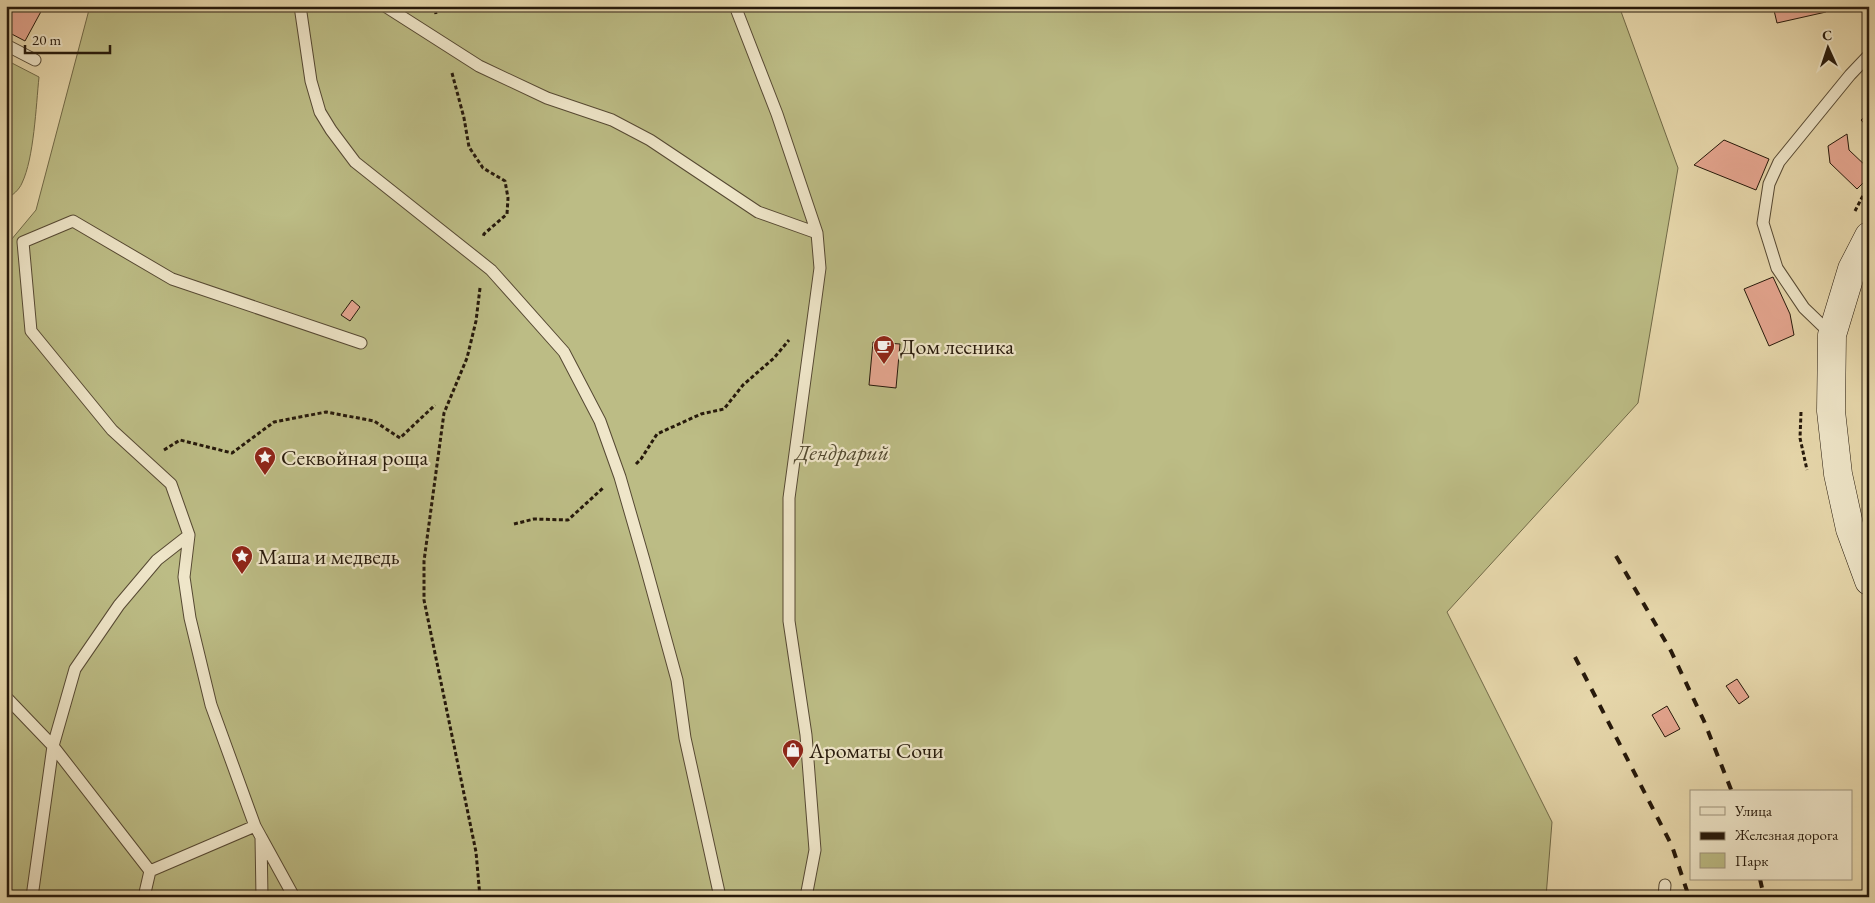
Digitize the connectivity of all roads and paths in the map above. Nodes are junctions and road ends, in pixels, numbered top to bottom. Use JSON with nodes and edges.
{"nodes":[{"id":1,"x":300,"y":6,"type":"edge"},
{"id":2,"x":385,"y":6,"type":"edge"},
{"id":3,"x":735,"y":6,"type":"edge"},
{"id":4,"x":6,"y":45,"type":"edge"},
{"id":5,"x":445,"y":45,"type":"junction"},
{"id":6,"x":1869,"y":55,"type":"edge"},
{"id":7,"x":35,"y":60,"type":"dead end"},
{"id":8,"x":817,"y":232,"type":"junction"},
{"id":9,"x":1869,"y":236,"type":"edge"},
{"id":10,"x":477,"y":259,"type":"junction"},
{"id":11,"x":1832,"y":335,"type":"junction"},
{"id":12,"x":790,"y":338,"type":"dead end"},
{"id":13,"x":361,"y":343,"type":"dead end"},
{"id":14,"x":435,"y":405,"type":"dead end"},
{"id":15,"x":146,"y":461,"type":"junction"},
{"id":16,"x":620,"y":477,"type":"junction"},
{"id":17,"x":514,"y":524,"type":"dead end"},
{"id":18,"x":189,"y":535,"type":"junction"},
{"id":19,"x":1869,"y":581,"type":"edge"},
{"id":20,"x":6,"y":696,"type":"edge"},
{"id":21,"x":53,"y":746,"type":"junction"},
{"id":22,"x":255,"y":826,"type":"junction"},
{"id":23,"x":261,"y":837,"type":"junction"},
{"id":24,"x":150,"y":871,"type":"junction"},
{"id":25,"x":1665,"y":885,"type":"dead end"},
{"id":26,"x":32,"y":897,"type":"edge"},
{"id":27,"x":144,"y":897,"type":"edge"},
{"id":28,"x":262,"y":897,"type":"edge"},
{"id":29,"x":294,"y":897,"type":"edge"},
{"id":30,"x":480,"y":897,"type":"edge"},
{"id":31,"x":720,"y":897,"type":"edge"},
{"id":32,"x":806,"y":897,"type":"edge"},
{"id":33,"x":1664,"y":897,"type":"edge"}],
"edges":[{"from":1,"to":10,"type":"lane"},
{"from":2,"to":5,"type":"lane"},
{"from":3,"to":8,"type":"lane"},
{"from":4,"to":7,"type":"lane"},
{"from":5,"to":8,"type":"lane"},
{"from":5,"to":10,"type":"path"},
{"from":6,"to":11,"type":"lane"},
{"from":8,"to":32,"type":"lane"},
{"from":9,"to":11,"type":"main road"},
{"from":10,"to":16,"type":"lane"},
{"from":10,"to":30,"type":"path"},
{"from":11,"to":19,"type":"main road"},
{"from":12,"to":16,"type":"path"},
{"from":13,"to":15,"type":"lane"},
{"from":14,"to":15,"type":"path"},
{"from":15,"to":18,"type":"lane"},
{"from":16,"to":17,"type":"path"},
{"from":16,"to":31,"type":"lane"},
{"from":18,"to":21,"type":"lane"},
{"from":18,"to":22,"type":"lane"},
{"from":20,"to":21,"type":"lane"},
{"from":21,"to":24,"type":"lane"},
{"from":21,"to":26,"type":"lane"},
{"from":22,"to":23,"type":"lane"},
{"from":22,"to":24,"type":"lane"},
{"from":23,"to":28,"type":"lane"},
{"from":23,"to":29,"type":"lane"},
{"from":24,"to":27,"type":"lane"},
{"from":25,"to":33,"type":"lane"}]}
